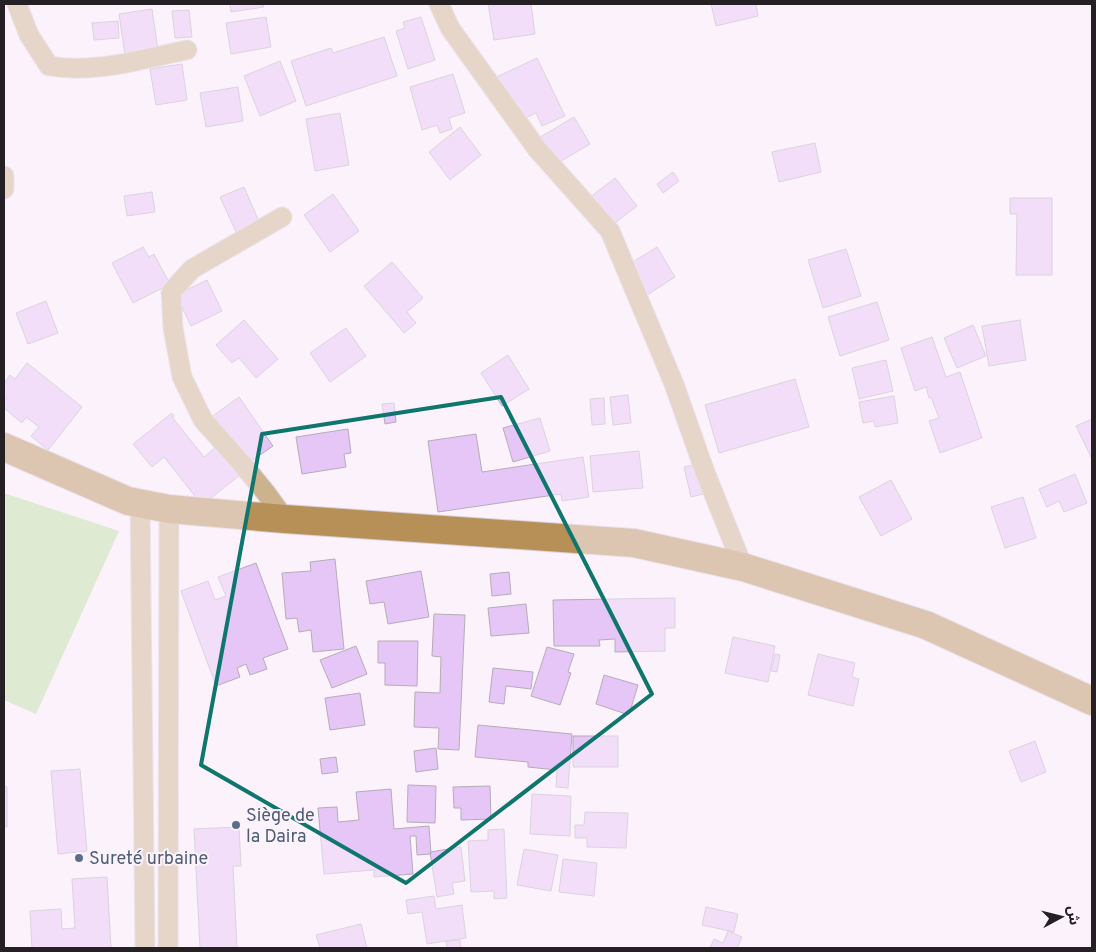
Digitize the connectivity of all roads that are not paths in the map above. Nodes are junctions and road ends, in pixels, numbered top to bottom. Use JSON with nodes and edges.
{"nodes":[{"id":1,"x":17,"y":4,"type":"edge"},
{"id":2,"x":439,"y":4,"type":"edge"},
{"id":3,"x":187,"y":50,"type":"dead end"},
{"id":4,"x":4,"y":176,"type":"edge"},
{"id":5,"x":4,"y":188,"type":"edge"},
{"id":6,"x":282,"y":217,"type":"dead end"},
{"id":7,"x":4,"y":447,"type":"edge"},
{"id":8,"x":140,"y":504,"type":"junction"},
{"id":9,"x":169,"y":508,"type":"junction"},
{"id":10,"x":285,"y":519,"type":"junction"},
{"id":11,"x":743,"y":567,"type":"junction"},
{"id":12,"x":1092,"y":701,"type":"edge"},
{"id":13,"x":145,"y":948,"type":"edge"},
{"id":14,"x":168,"y":948,"type":"edge"}],
"edges":[{"from":1,"to":3,"type":"street"},
{"from":2,"to":11,"type":"street"},
{"from":4,"to":5,"type":"street"},
{"from":6,"to":10,"type":"street"},
{"from":7,"to":8,"type":"main road"},
{"from":8,"to":9,"type":"main road"},
{"from":8,"to":13,"type":"street"},
{"from":9,"to":10,"type":"main road"},
{"from":9,"to":14,"type":"street"},
{"from":10,"to":11,"type":"main road"},
{"from":11,"to":12,"type":"main road"}]}
